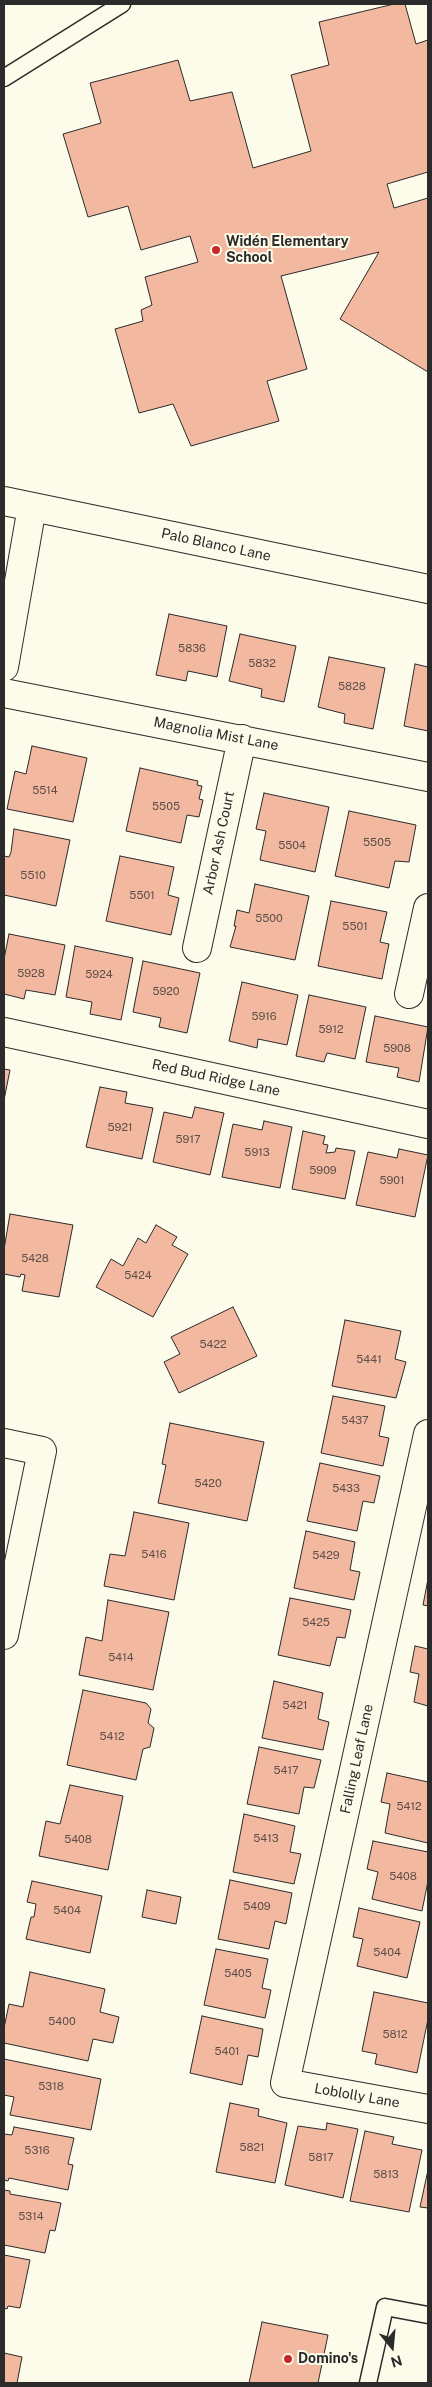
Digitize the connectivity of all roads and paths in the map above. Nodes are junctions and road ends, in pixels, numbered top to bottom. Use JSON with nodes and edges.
{"nodes":[{"id":1,"x":122,"y":4,"type":"edge"},
{"id":2,"x":4,"y":78,"type":"edge"},
{"id":3,"x":4,"y":501,"type":"edge"},
{"id":4,"x":32,"y":508,"type":"junction"},
{"id":5,"x":428,"y":589,"type":"edge"},
{"id":6,"x":4,"y":667,"type":"edge"},
{"id":7,"x":4,"y":693,"type":"edge"},
{"id":8,"x":242,"y":739,"type":"junction"},
{"id":9,"x":428,"y":777,"type":"edge"},
{"id":10,"x":428,"y":908,"type":"edge"},
{"id":11,"x":197,"y":948,"type":"dead end"},
{"id":12,"x":409,"y":994,"type":"dead end"},
{"id":13,"x":4,"y":1032,"type":"edge"},
{"id":14,"x":428,"y":1124,"type":"edge"},
{"id":15,"x":428,"y":1434,"type":"edge"},
{"id":16,"x":4,"y":1443,"type":"edge"},
{"id":17,"x":4,"y":1635,"type":"edge"},
{"id":18,"x":286,"y":2083,"type":"joint"},
{"id":19,"x":428,"y":2109,"type":"edge"},
{"id":20,"x":428,"y":2315,"type":"edge"},
{"id":21,"x":368,"y":2383,"type":"edge"}],
"edges":[{"from":1,"to":2,"type":"lane"},
{"from":3,"to":4,"type":"street","name":"Palo Blanco Lane"},
{"from":4,"to":5,"type":"street","name":"Palo Blanco Lane"},
{"from":4,"to":6,"type":"street"},
{"from":7,"to":8,"type":"street","name":"Magnolia Mist Lane"},
{"from":8,"to":9,"type":"street","name":"Magnolia Mist Lane"},
{"from":8,"to":11,"type":"street","name":"Arbor Ash Court"},
{"from":10,"to":12,"type":"street"},
{"from":13,"to":14,"type":"street","name":"Red Bud Ridge Lane"},
{"from":15,"to":18,"type":"street","name":"Falling Leaf Lane"},
{"from":16,"to":17,"type":"street"},
{"from":18,"to":19,"type":"street","name":"Loblolly Lane"},
{"from":20,"to":21,"type":"lane"}]}
